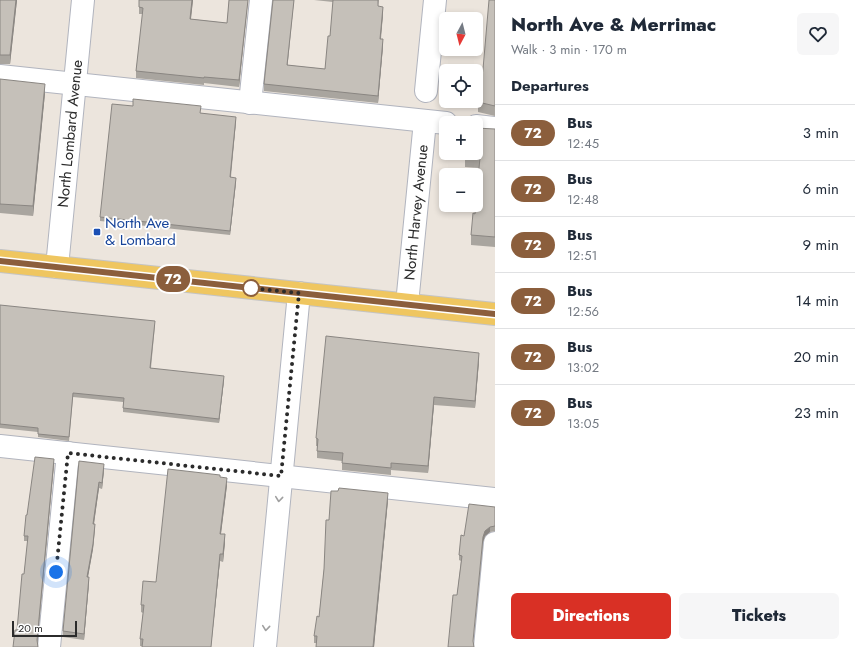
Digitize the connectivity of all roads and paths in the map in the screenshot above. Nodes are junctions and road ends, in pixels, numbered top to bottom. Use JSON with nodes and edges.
{"nodes":[{"id":1,"x":83,"y":0,"type":"edge"},
{"id":2,"x":261,"y":0,"type":"edge"},
{"id":3,"x":435,"y":0,"type":"edge"},
{"id":4,"x":0,"y":76,"type":"edge"},
{"id":5,"x":75,"y":84,"type":"junction"},
{"id":6,"x":426,"y":90,"type":"dead end"},
{"id":7,"x":250,"y":103,"type":"junction"},
{"id":8,"x":436,"y":122,"type":"edge"},
{"id":9,"x":483,"y":127,"type":"edge"},
{"id":10,"x":495,"y":128,"type":"edge"},
{"id":11,"x":0,"y":261,"type":"edge"},
{"id":12,"x":57,"y":267,"type":"junction"},
{"id":13,"x":299,"y":293,"type":"junction"},
{"id":14,"x":407,"y":304,"type":"junction"},
{"id":15,"x":495,"y":314,"type":"edge"},
{"id":16,"x":0,"y":446,"type":"edge"},
{"id":17,"x":68,"y":453,"type":"junction"},
{"id":18,"x":281,"y":476,"type":"junction"},
{"id":19,"x":495,"y":499,"type":"edge"},
{"id":20,"x":495,"y":543,"type":"edge"},
{"id":21,"x":49,"y":647,"type":"edge"},
{"id":22,"x":265,"y":647,"type":"edge"},
{"id":23,"x":485,"y":647,"type":"edge"}],
"edges":[{"from":1,"to":5,"type":"street","name":"North Lombard Avenue"},
{"from":2,"to":7,"type":"street"},
{"from":3,"to":6,"type":"street"},
{"from":4,"to":5,"type":"street"},
{"from":5,"to":7,"type":"street"},
{"from":5,"to":12,"type":"street","name":"North Lombard Avenue"},
{"from":7,"to":8,"type":"street"},
{"from":8,"to":14,"type":"street","name":"North Harvey Avenue"},
{"from":9,"to":10,"type":"street"},
{"from":11,"to":12,"type":"main road"},
{"from":12,"to":13,"type":"main road"},
{"from":13,"to":14,"type":"main road"},
{"from":13,"to":18,"type":"street"},
{"from":14,"to":15,"type":"main road"},
{"from":16,"to":17,"type":"street"},
{"from":17,"to":18,"type":"street"},
{"from":17,"to":21,"type":"street"},
{"from":18,"to":19,"type":"street"},
{"from":18,"to":22,"type":"street","one_way":true},
{"from":20,"to":23,"type":"street"}]}
